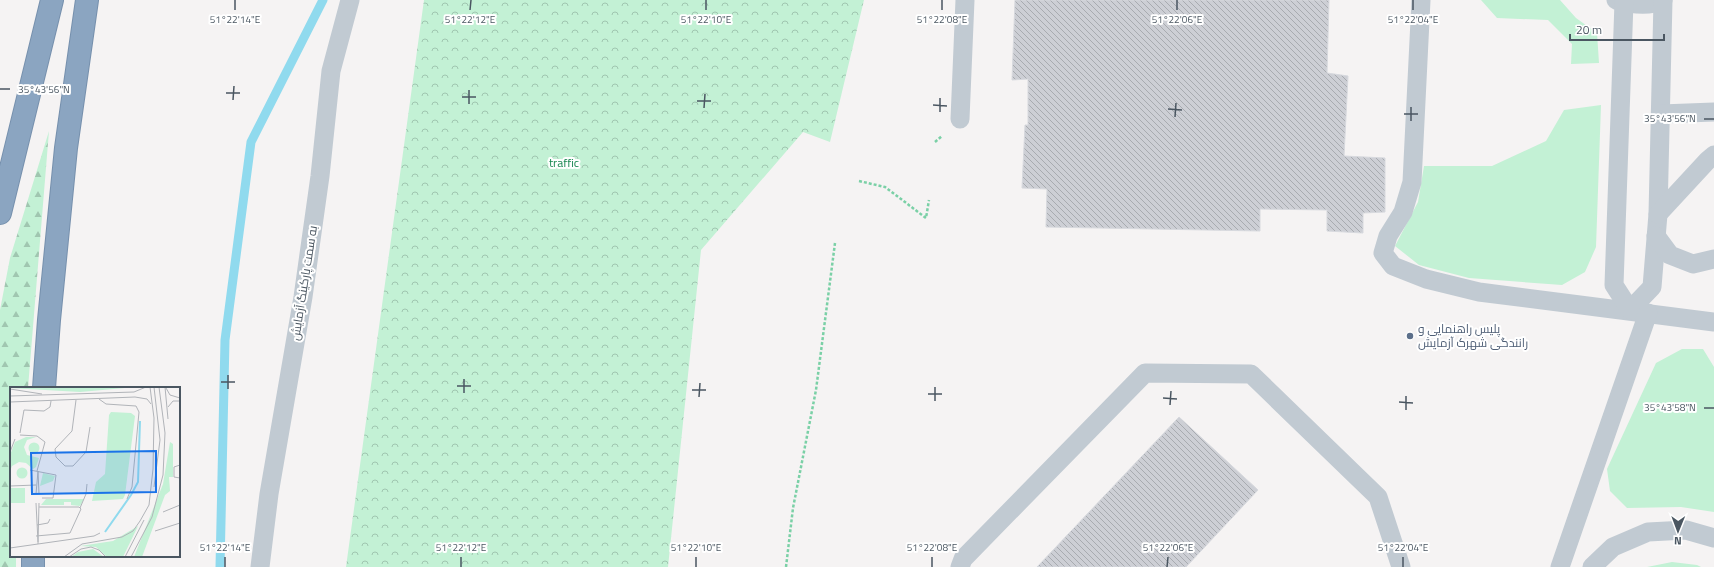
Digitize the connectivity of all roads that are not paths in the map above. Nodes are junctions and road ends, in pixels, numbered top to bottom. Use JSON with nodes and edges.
{"nodes":[{"id":1,"x":52,"y":0,"type":"edge"},
{"id":2,"x":87,"y":0,"type":"edge"},
{"id":3,"x":350,"y":0,"type":"edge"},
{"id":4,"x":965,"y":0,"type":"edge"},
{"id":5,"x":1421,"y":0,"type":"edge"},
{"id":6,"x":1663,"y":0,"type":"edge"},
{"id":7,"x":1620,"y":1,"type":"edge"},
{"id":8,"x":1714,"y":112,"type":"edge"},
{"id":9,"x":1661,"y":114,"type":"junction"},
{"id":10,"x":960,"y":119,"type":"dead end"},
{"id":11,"x":1714,"y":155,"type":"edge"},
{"id":12,"x":0,"y":213,"type":"edge"},
{"id":13,"x":1658,"y":214,"type":"junction"},
{"id":14,"x":1656,"y":236,"type":"junction"},
{"id":15,"x":1714,"y":259,"type":"edge"},
{"id":16,"x":1639,"y":312,"type":"junction"},
{"id":17,"x":1714,"y":322,"type":"edge"},
{"id":18,"x":44,"y":387,"type":"edge"},
{"id":19,"x":1714,"y":538,"type":"edge"},
{"id":20,"x":33,"y":557,"type":"edge"},
{"id":21,"x":32,"y":567,"type":"edge"},
{"id":22,"x":260,"y":567,"type":"edge"},
{"id":23,"x":960,"y":567,"type":"edge"},
{"id":24,"x":1401,"y":567,"type":"edge"},
{"id":25,"x":1560,"y":567,"type":"edge"},
{"id":26,"x":1592,"y":567,"type":"edge"}],
"edges":[{"from":1,"to":12,"type":"highway"},
{"from":2,"to":18,"type":"highway"},
{"from":3,"to":22,"type":"lane","name":"به سمت پارکینگ آزمایش"},
{"from":4,"to":10,"type":"lane"},
{"from":5,"to":16,"type":"lane"},
{"from":6,"to":7,"type":"lane"},
{"from":6,"to":9,"type":"lane"},
{"from":7,"to":16,"type":"lane"},
{"from":8,"to":9,"type":"lane"},
{"from":9,"to":13,"type":"lane"},
{"from":11,"to":13,"type":"lane"},
{"from":13,"to":14,"type":"lane"},
{"from":14,"to":15,"type":"lane"},
{"from":14,"to":16,"type":"lane"},
{"from":16,"to":17,"type":"lane"},
{"from":16,"to":25,"type":"lane"},
{"from":19,"to":26,"type":"lane"},
{"from":20,"to":21,"type":"highway"},
{"from":23,"to":24,"type":"lane"}]}
